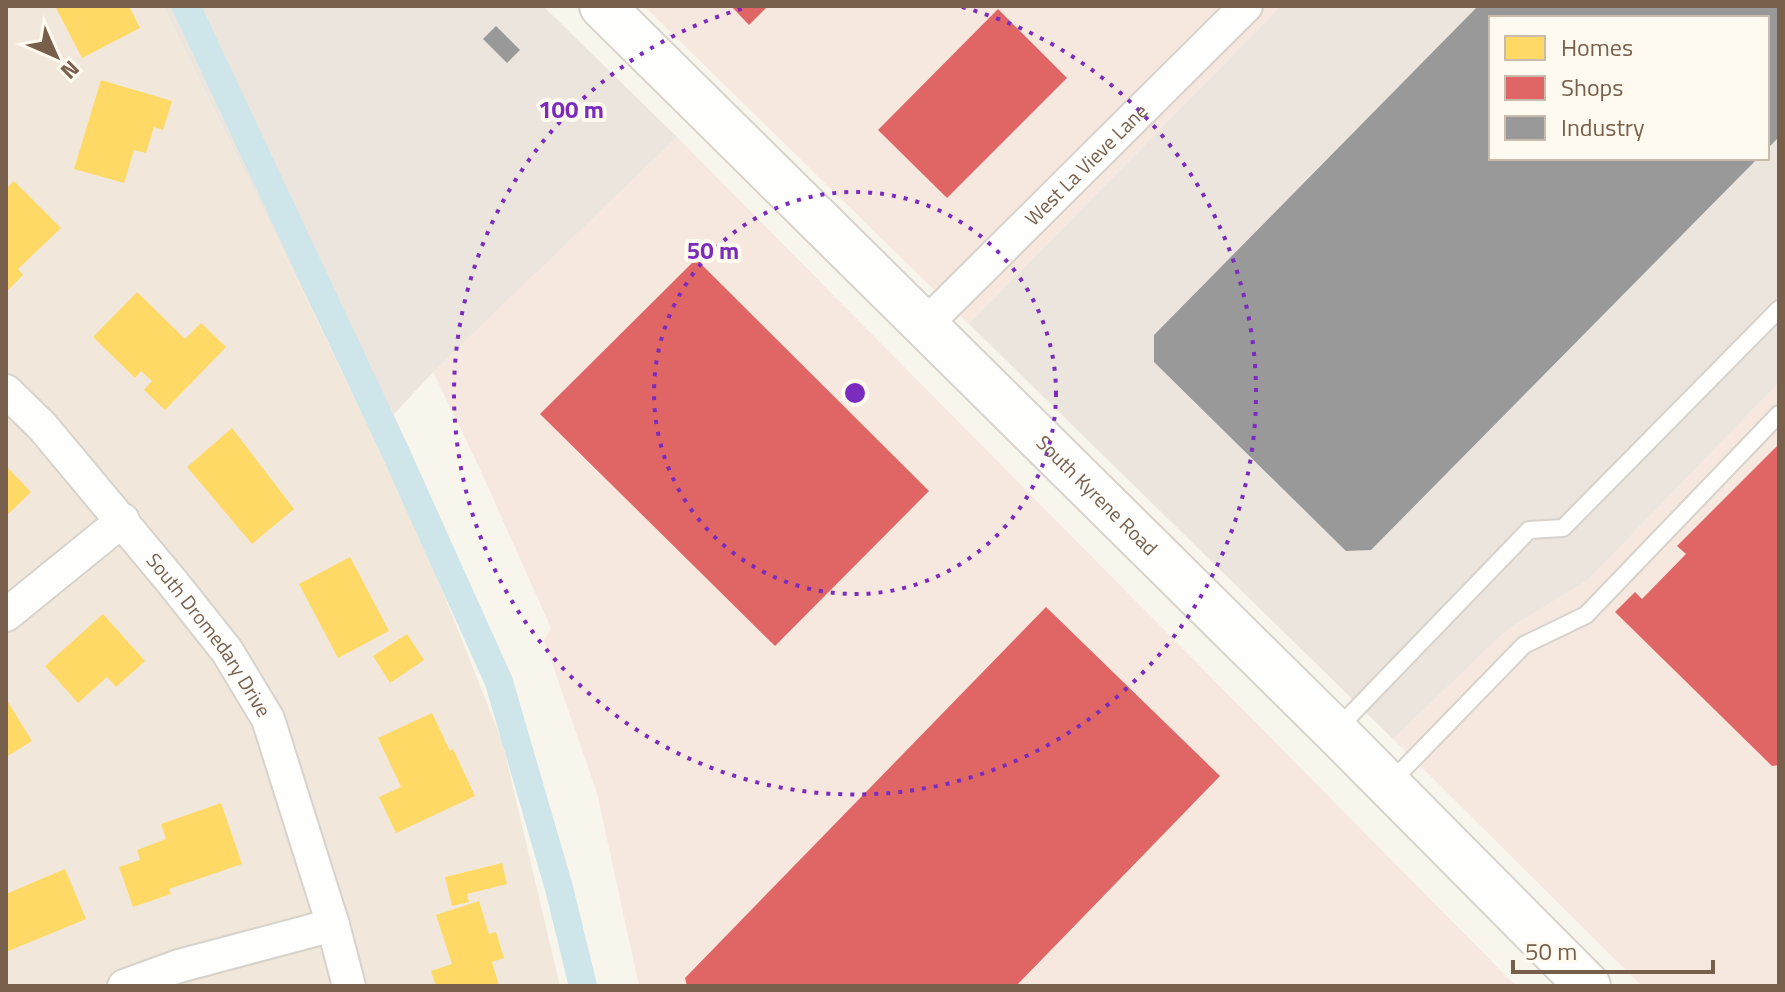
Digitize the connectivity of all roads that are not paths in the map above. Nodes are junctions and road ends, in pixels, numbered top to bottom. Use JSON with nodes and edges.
{"nodes":[{"id":1,"x":602,"y":6,"type":"edge"},
{"id":2,"x":1246,"y":6,"type":"edge"},
{"id":3,"x":1779,"y":309,"type":"edge"},
{"id":4,"x":926,"y":324,"type":"junction"},
{"id":5,"x":6,"y":391,"type":"edge"},
{"id":6,"x":1779,"y":414,"type":"edge"},
{"id":7,"x":123,"y":520,"type":"junction"},
{"id":8,"x":6,"y":615,"type":"edge"},
{"id":9,"x":1335,"y":731,"type":"junction"},
{"id":10,"x":1388,"y":784,"type":"junction"},
{"id":11,"x":333,"y":925,"type":"junction"},
{"id":12,"x":124,"y":986,"type":"edge"},
{"id":13,"x":349,"y":986,"type":"edge"},
{"id":14,"x":1588,"y":986,"type":"edge"}],
"edges":[{"from":1,"to":4,"type":"main road","name":"South Kyrene Road"},
{"from":2,"to":4,"type":"street","name":"West La Vieve Lane"},
{"from":3,"to":9,"type":"lane"},
{"from":4,"to":9,"type":"main road","name":"South Kyrene Road"},
{"from":5,"to":7,"type":"street","name":"South Dromedary Drive"},
{"from":6,"to":10,"type":"lane"},
{"from":7,"to":8,"type":"street"},
{"from":7,"to":11,"type":"street","name":"South Dromedary Drive"},
{"from":9,"to":10,"type":"main road","name":"South Kyrene Road"},
{"from":10,"to":14,"type":"main road","name":"South Kyrene Road"},
{"from":11,"to":12,"type":"street"},
{"from":11,"to":13,"type":"street","name":"South Dromedary Drive"}]}
